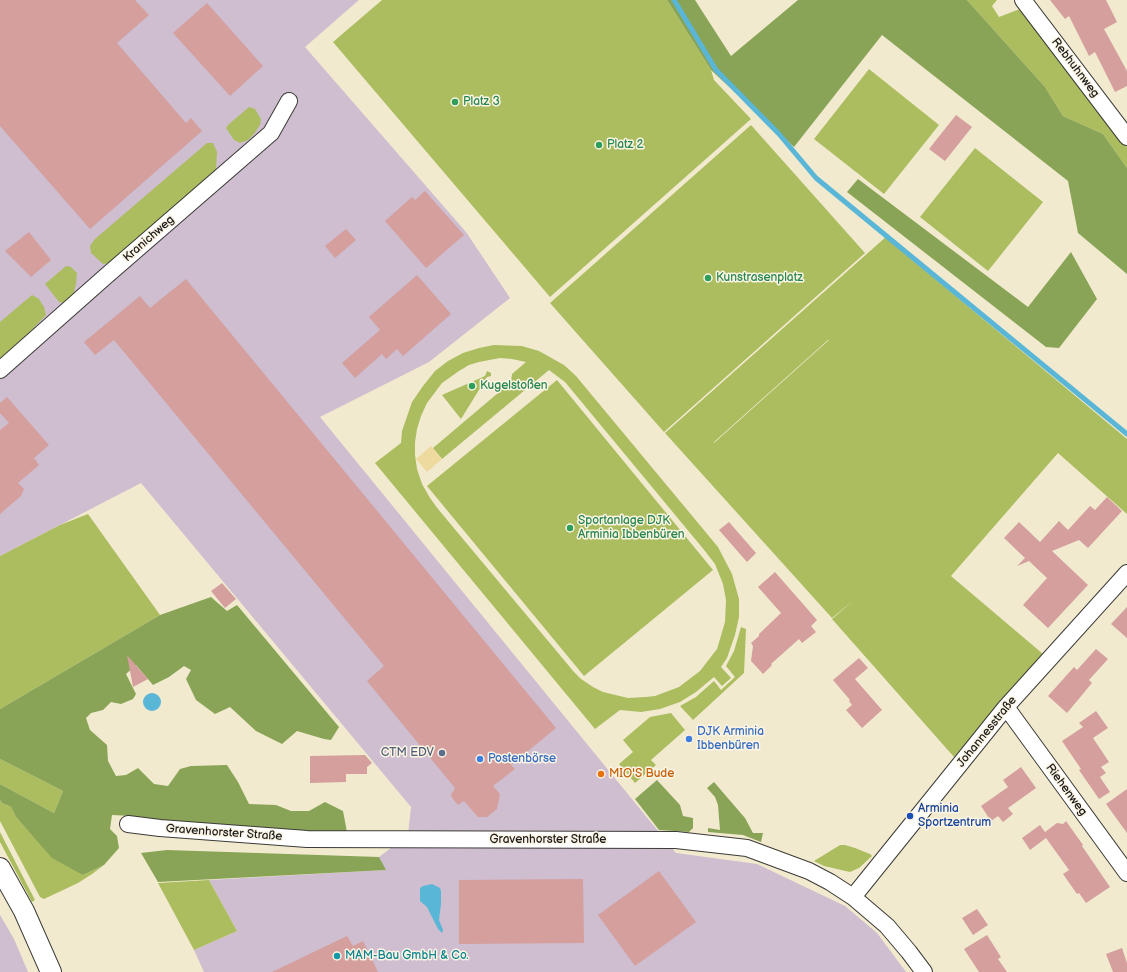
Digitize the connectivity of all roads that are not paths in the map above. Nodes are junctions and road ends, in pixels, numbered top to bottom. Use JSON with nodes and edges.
{"nodes":[{"id":1,"x":1023,"y":0,"type":"edge"},
{"id":2,"x":289,"y":101,"type":"dead end"},
{"id":3,"x":1127,"y":137,"type":"edge"},
{"id":4,"x":0,"y":370,"type":"edge"},
{"id":5,"x":1127,"y":573,"type":"edge"},
{"id":6,"x":1006,"y":707,"type":"junction"},
{"id":7,"x":128,"y":824,"type":"dead end"},
{"id":8,"x":0,"y":868,"type":"edge"},
{"id":9,"x":1127,"y":873,"type":"edge"},
{"id":10,"x":853,"y":897,"type":"junction"},
{"id":11,"x":51,"y":972,"type":"edge"},
{"id":12,"x":924,"y":972,"type":"edge"}],
"edges":[{"from":1,"to":3,"type":"street","name":"Rebhuhnweg"},
{"from":2,"to":4,"type":"street","name":"Kranichweg"},
{"from":5,"to":6,"type":"street","name":"Johannesstraße"},
{"from":6,"to":9,"type":"street","name":"Riehenweg"},
{"from":6,"to":10,"type":"street","name":"Johannesstraße"},
{"from":7,"to":10,"type":"street","name":"Gravenhorster Straße"},
{"from":8,"to":11,"type":"street"},
{"from":10,"to":12,"type":"street","name":"Gravenhorster Straße"}]}
